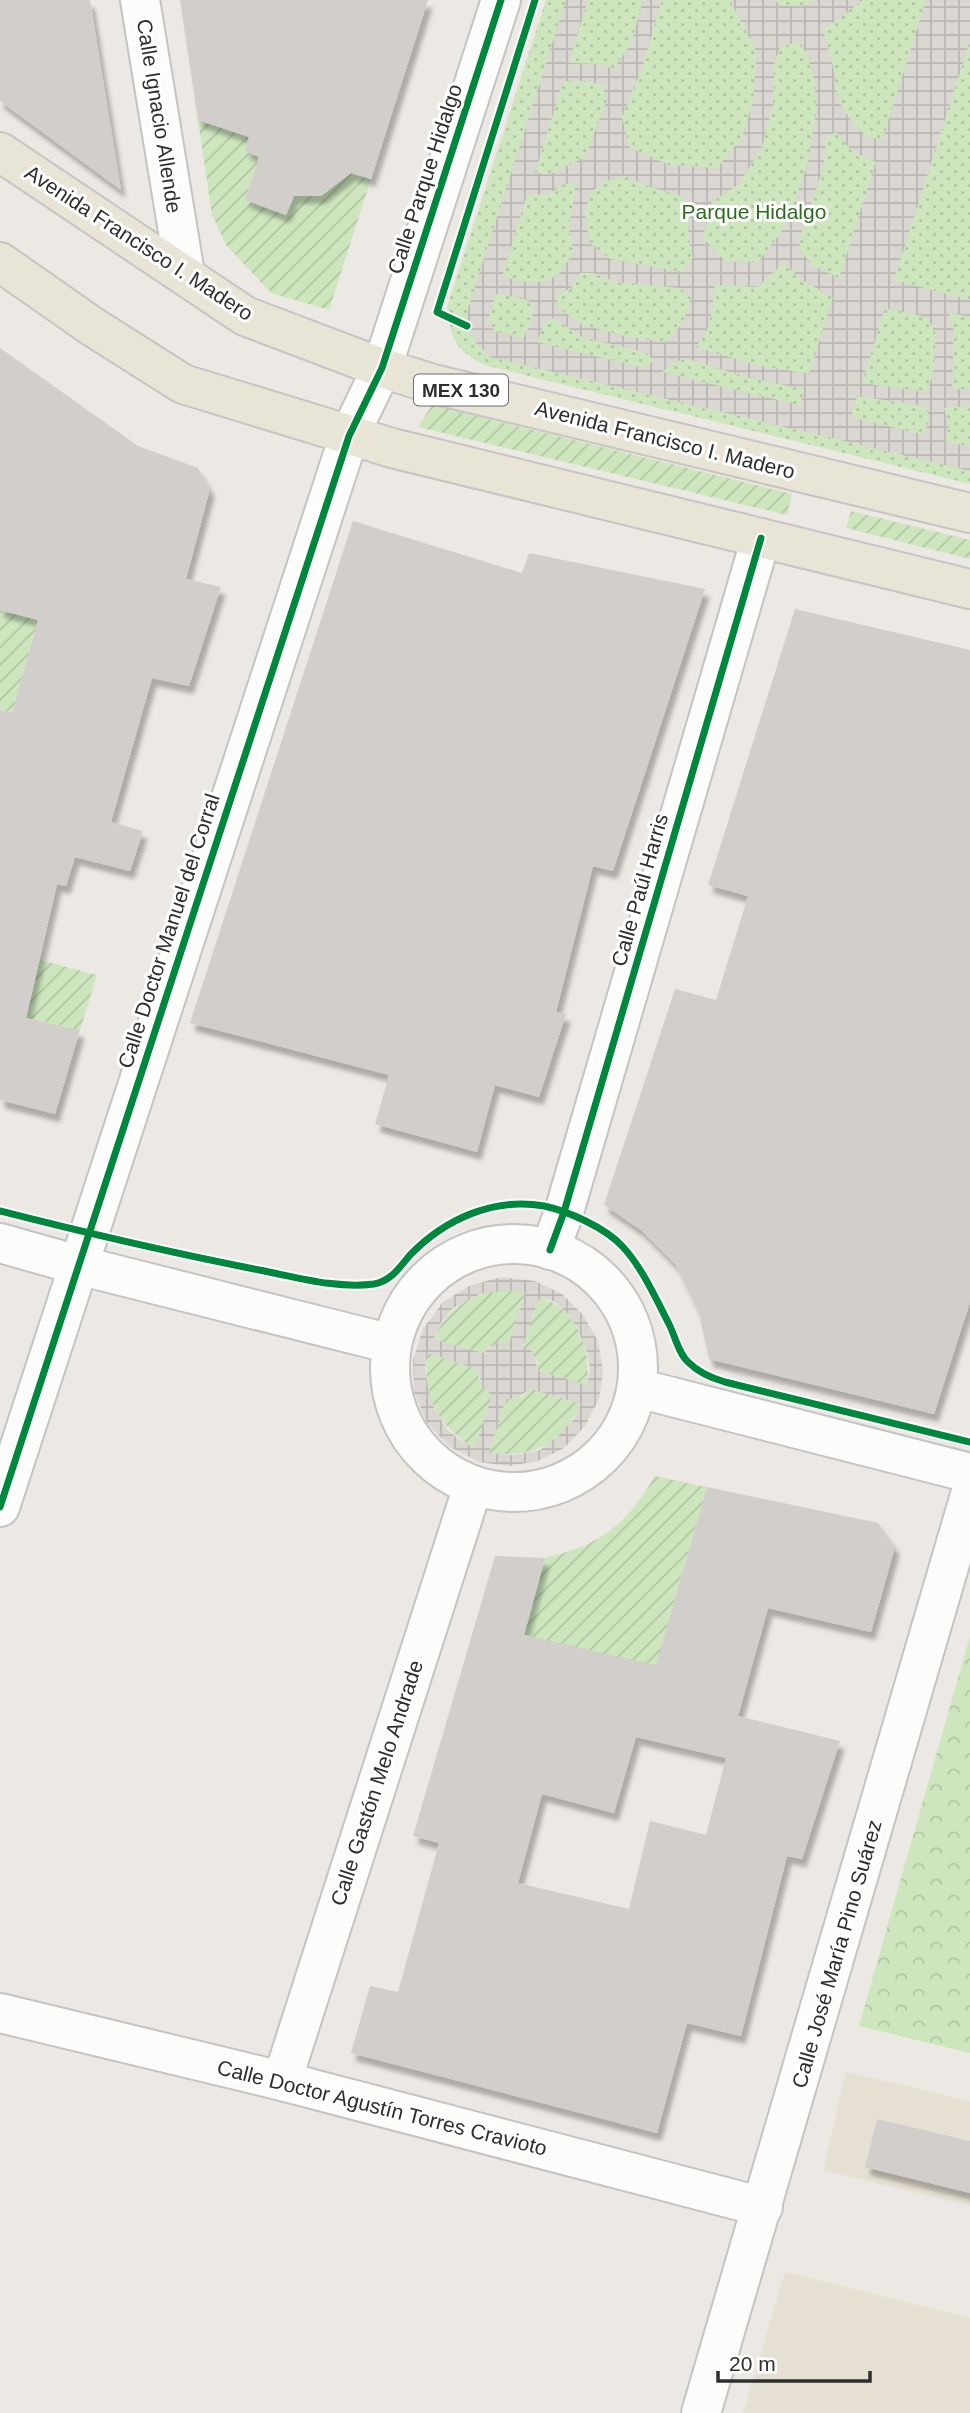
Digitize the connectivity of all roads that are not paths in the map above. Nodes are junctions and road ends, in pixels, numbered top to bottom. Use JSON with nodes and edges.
{"nodes":[{"id":1,"x":140,"y":0,"type":"edge"},
{"id":2,"x":501,"y":0,"type":"edge"},
{"id":3,"x":0,"y":152,"type":"edge"},
{"id":4,"x":0,"y":262,"type":"edge"},
{"id":5,"x":185,"y":274,"type":"junction"},
{"id":6,"x":382,"y":369,"type":"junction"},
{"id":7,"x":349,"y":436,"type":"junction"},
{"id":8,"x":970,"y":513,"type":"edge"},
{"id":9,"x":761,"y":538,"type":"junction"},
{"id":10,"x":970,"y":589,"type":"edge"},
{"id":11,"x":0,"y":1244,"type":"edge"},
{"id":12,"x":550,"y":1250,"type":"junction"},
{"id":13,"x":78,"y":1265,"type":"junction"},
{"id":14,"x":392,"y":1344,"type":"junction"},
{"id":15,"x":638,"y":1388,"type":"junction"},
{"id":16,"x":970,"y":1473,"type":"edge"},
{"id":17,"x":473,"y":1486,"type":"junction"},
{"id":18,"x":970,"y":1495,"type":"edge"},
{"id":19,"x":0,"y":1507,"type":"edge"},
{"id":20,"x":0,"y":2013,"type":"edge"},
{"id":21,"x":282,"y":2081,"type":"junction"},
{"id":22,"x":763,"y":2207,"type":"junction"},
{"id":23,"x":701,"y":2413,"type":"edge"}],
"edges":[{"from":1,"to":5,"type":"street","name":"Calle Ignacio Allende"},
{"from":2,"to":6,"type":"street","name":"Calle Parque Hidalgo"},
{"from":3,"to":5,"type":"main road","name":"Avenida Francisco I. Madero","number":"MEX 130"},
{"from":4,"to":7,"type":"main road"},
{"from":5,"to":6,"type":"main road","name":"Avenida Francisco I. Madero","number":"MEX 130"},
{"from":6,"to":7,"type":"street","name":"Calle Doctor Manuel del Corral"},
{"from":6,"to":8,"type":"main road","name":"Avenida Francisco I. Madero","number":"MEX 130"},
{"from":7,"to":9,"type":"main road"},
{"from":7,"to":13,"type":"street","name":"Calle Doctor Manuel del Corral"},
{"from":9,"to":10,"type":"main road"},
{"from":9,"to":12,"type":"street","name":"Calle Paúl Harris"},
{"from":11,"to":13,"type":"street"},
{"from":12,"to":14,"type":"street"},
{"from":12,"to":15,"type":"street"},
{"from":13,"to":14,"type":"street"},
{"from":13,"to":19,"type":"street","name":"Calle Doctor Manuel del Corral"},
{"from":14,"to":17,"type":"street"},
{"from":15,"to":16,"type":"street"},
{"from":15,"to":17,"type":"street"},
{"from":17,"to":21,"type":"street","name":"Calle Gastón Melo Andrade"},
{"from":18,"to":22,"type":"street","name":"Calle José María Pino Suárez"},
{"from":20,"to":21,"type":"street","name":"Calle Doctor Agustín Torres Cravioto"},
{"from":21,"to":22,"type":"street","name":"Calle Doctor Agustín Torres Cravioto"},
{"from":22,"to":23,"type":"street","name":"Calle José María Pino Suárez"}]}
